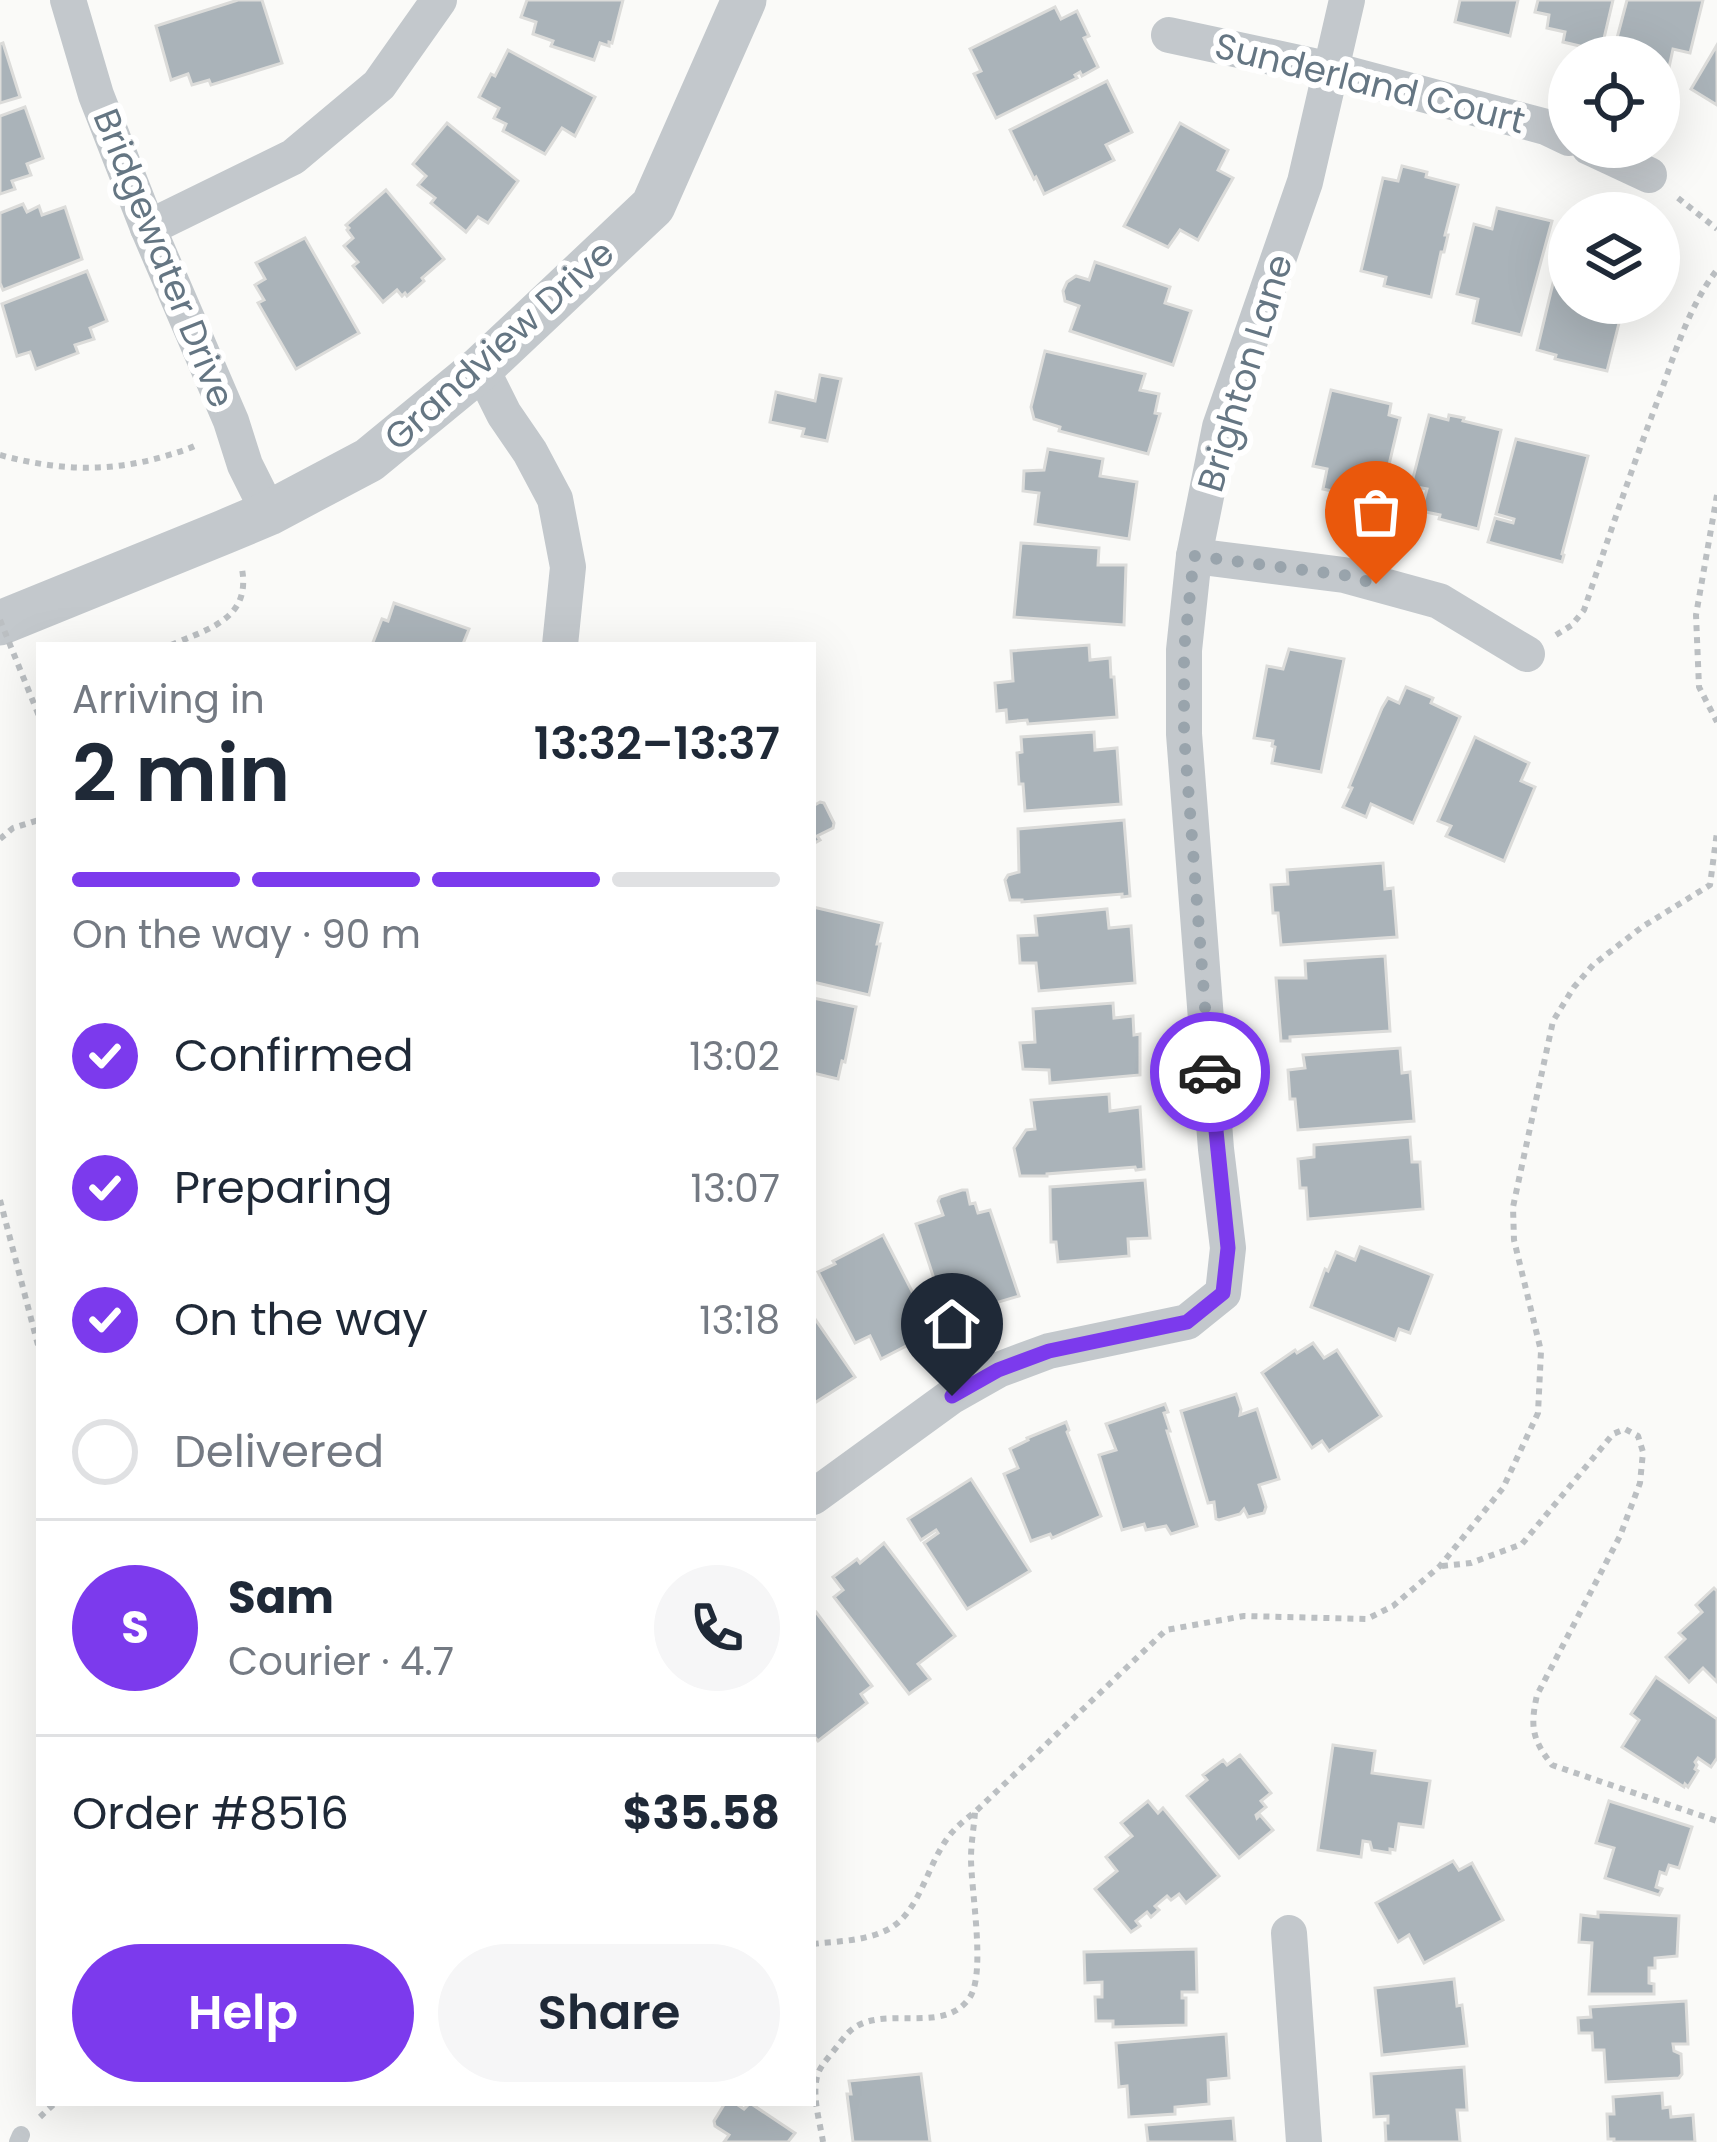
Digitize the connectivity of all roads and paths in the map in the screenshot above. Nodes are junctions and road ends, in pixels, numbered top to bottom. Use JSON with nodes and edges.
{"nodes":[{"id":1,"x":68,"y":0,"type":"edge"},
{"id":2,"x":439,"y":0,"type":"edge"},
{"id":3,"x":744,"y":0,"type":"edge"},
{"id":4,"x":1347,"y":0,"type":"edge"},
{"id":5,"x":1169,"y":35,"type":"dead end"},
{"id":6,"x":1333,"y":70,"type":"junction"},
{"id":7,"x":1548,"y":128,"type":"edge"},
{"id":8,"x":1634,"y":168,"type":"edge"},
{"id":9,"x":1649,"y":175,"type":"joint"},
{"id":10,"x":148,"y":227,"type":"junction"},
{"id":11,"x":1717,"y":229,"type":"edge"},
{"id":12,"x":1717,"y":270,"type":"edge"},
{"id":13,"x":482,"y":368,"type":"junction"},
{"id":14,"x":231,"y":421,"type":"junction"},
{"id":15,"x":0,"y":455,"type":"edge"},
{"id":16,"x":1717,"y":495,"type":"edge"},
{"id":17,"x":268,"y":513,"type":"junction"},
{"id":18,"x":224,"y":532,"type":"junction"},
{"id":19,"x":1194,"y":556,"type":"junction"},
{"id":20,"x":0,"y":622,"type":"edge"},
{"id":21,"x":178,"y":642,"type":"edge"},
{"id":22,"x":560,"y":642,"type":"edge"},
{"id":23,"x":1527,"y":654,"type":"joint"},
{"id":24,"x":36,"y":709,"type":"edge"},
{"id":25,"x":1717,"y":721,"type":"edge"},
{"id":26,"x":36,"y":821,"type":"edge"},
{"id":27,"x":1717,"y":832,"type":"edge"},
{"id":28,"x":0,"y":839,"type":"edge"},
{"id":29,"x":1714,"y":883,"type":"edge"},
{"id":30,"x":0,"y":1200,"type":"edge"},
{"id":31,"x":36,"y":1338,"type":"edge"},
{"id":32,"x":816,"y":1495,"type":"edge"},
{"id":33,"x":1440,"y":1566,"type":"junction"},
{"id":34,"x":975,"y":1812,"type":"junction"},
{"id":35,"x":1717,"y":1821,"type":"edge"},
{"id":36,"x":1289,"y":1934,"type":"dead end"},
{"id":37,"x":816,"y":1944,"type":"edge"},
{"id":38,"x":816,"y":2079,"type":"edge"},
{"id":39,"x":816,"y":2090,"type":"edge"},
{"id":40,"x":823,"y":2142,"type":"edge"},
{"id":41,"x":1304,"y":2142,"type":"edge"}],
"edges":[{"from":1,"to":10,"type":"street","name":"Bridgewater Drive"},
{"from":2,"to":10,"type":"street"},
{"from":3,"to":13,"type":"street","name":"Grandview Drive"},
{"from":4,"to":6,"type":"street","name":"Brighton Lane"},
{"from":5,"to":6,"type":"street","name":"Sunderland Court"},
{"from":6,"to":7,"type":"street","name":"Sunderland Court"},
{"from":6,"to":19,"type":"street","name":"Brighton Lane"},
{"from":8,"to":9,"type":"street"},
{"from":9,"to":11,"type":"path"},
{"from":10,"to":14,"type":"street","name":"Bridgewater Drive"},
{"from":12,"to":23,"type":"path"},
{"from":13,"to":17,"type":"street","name":"Grandview Drive"},
{"from":13,"to":22,"type":"street"},
{"from":14,"to":15,"type":"path"},
{"from":14,"to":17,"type":"street","name":"Bridgewater Drive"},
{"from":16,"to":25,"type":"path"},
{"from":17,"to":18,"type":"street","name":"Grandview Drive"},
{"from":18,"to":20,"type":"street","name":"Grandview Drive"},
{"from":18,"to":21,"type":"path"},
{"from":19,"to":23,"type":"street"},
{"from":19,"to":32,"type":"street","name":"Brighton Lane"},
{"from":20,"to":24,"type":"path","bridge":true},
{"from":26,"to":28,"type":"path"},
{"from":27,"to":29,"type":"path"},
{"from":29,"to":33,"type":"path"},
{"from":30,"to":31,"type":"path"},
{"from":33,"to":34,"type":"path"},
{"from":33,"to":35,"type":"path"},
{"from":34,"to":37,"type":"path"},
{"from":34,"to":38,"type":"path"},
{"from":36,"to":41,"type":"street"},
{"from":39,"to":40,"type":"path"}]}
